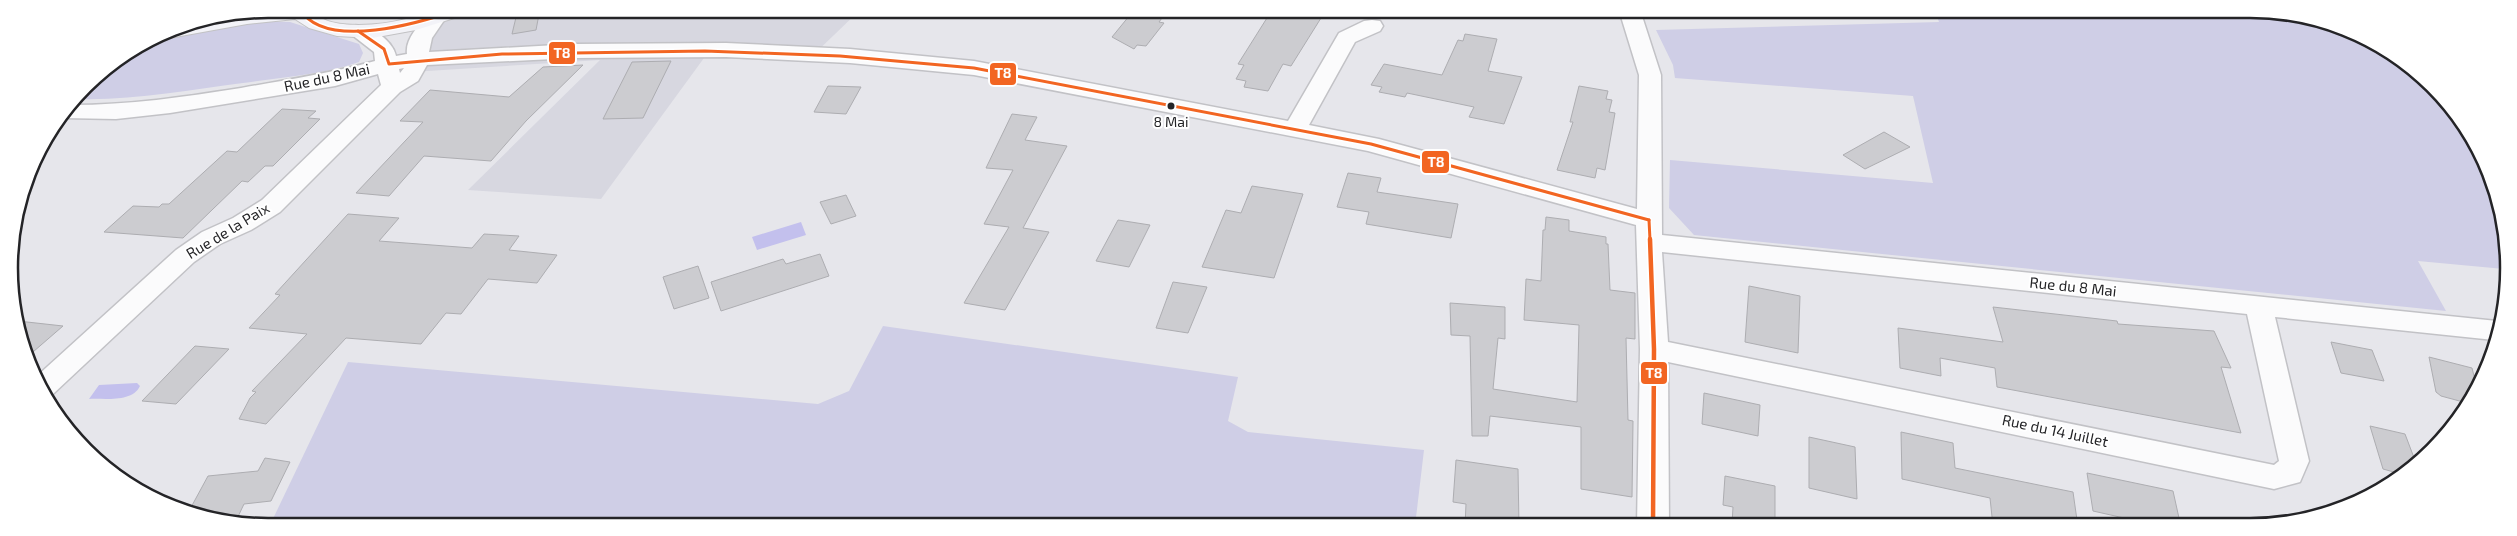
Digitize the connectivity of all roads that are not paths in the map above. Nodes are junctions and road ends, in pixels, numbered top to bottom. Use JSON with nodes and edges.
{"nodes":[{"id":1,"x":308,"y":18,"type":"edge"},
{"id":2,"x":1632,"y":18,"type":"edge"},
{"id":3,"x":434,"y":19,"type":"joint"},
{"id":4,"x":1372,"y":26,"type":"dead end"},
{"id":5,"x":358,"y":31,"type":"junction"},
{"id":6,"x":420,"y":59,"type":"junction"},
{"id":7,"x":390,"y":75,"type":"junction"},
{"id":8,"x":72,"y":112,"type":"edge"},
{"id":9,"x":1295,"y":130,"type":"junction"},
{"id":10,"x":1649,"y":231,"type":"junction"},
{"id":11,"x":2259,"y":308,"type":"junction"},
{"id":12,"x":2492,"y":330,"type":"edge"},
{"id":13,"x":1654,"y":349,"type":"junction"},
{"id":14,"x":46,"y":384,"type":"edge"},
{"id":15,"x":1653,"y":518,"type":"edge"}],
"edges":[{"from":1,"to":5,"type":"main road"},
{"from":2,"to":10,"type":"street"},
{"from":3,"to":5,"type":"main road"},
{"from":3,"to":6,"type":"street"},
{"from":4,"to":9,"type":"street"},
{"from":5,"to":7,"type":"street"},
{"from":6,"to":7,"type":"street"},
{"from":6,"to":9,"type":"street","name":"Rue du 8 Mai"},
{"from":7,"to":8,"type":"street","name":"Rue du 8 Mai"},
{"from":7,"to":14,"type":"street","name":"Rue de la Paix"},
{"from":9,"to":10,"type":"street","name":"Rue du 8 Mai"},
{"from":10,"to":11,"type":"street","name":"Rue du 8 Mai"},
{"from":10,"to":13,"type":"street"},
{"from":11,"to":12,"type":"street","name":"Rue du 8 Mai"},
{"from":11,"to":13,"type":"street","name":"Rue du 14 Juillet"},
{"from":13,"to":15,"type":"street"}]}
